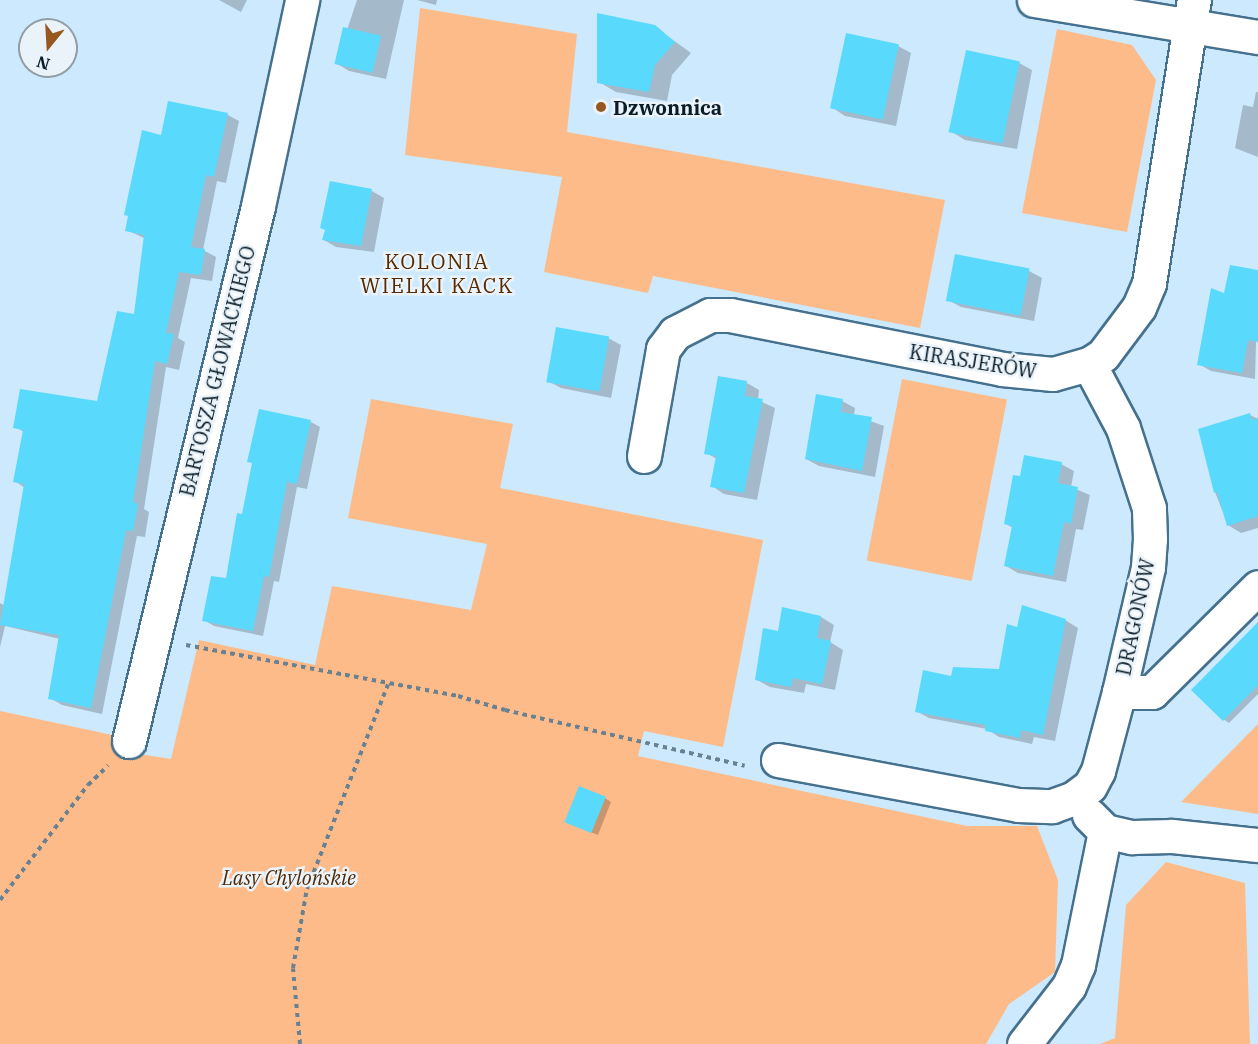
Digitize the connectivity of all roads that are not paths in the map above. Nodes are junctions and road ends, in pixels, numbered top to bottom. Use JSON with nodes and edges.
{"nodes":[{"id":1,"x":302,"y":0,"type":"edge"},
{"id":2,"x":1034,"y":0,"type":"edge"},
{"id":3,"x":1192,"y":14,"type":"edge"},
{"id":4,"x":1258,"y":37,"type":"edge"},
{"id":5,"x":1089,"y":364,"type":"junction"},
{"id":6,"x":644,"y":456,"type":"dead end"},
{"id":7,"x":1258,"y":587,"type":"edge"},
{"id":8,"x":1119,"y":692,"type":"junction"},
{"id":9,"x":129,"y":741,"type":"road end"},
{"id":10,"x":778,"y":760,"type":"road end"},
{"id":11,"x":1074,"y":798,"type":"junction"},
{"id":12,"x":1104,"y":831,"type":"junction"},
{"id":13,"x":1258,"y":845,"type":"edge"},
{"id":14,"x":1024,"y":1044,"type":"edge"}],
"edges":[{"from":1,"to":9,"type":"street","name":"BARTOSZA GŁOWACKIEGO"},
{"from":2,"to":3,"type":"street"},
{"from":3,"to":4,"type":"street"},
{"from":3,"to":5,"type":"street","name":"KIRASJERÓW"},
{"from":5,"to":6,"type":"street","name":"KIRASJERÓW"},
{"from":5,"to":8,"type":"street","name":"DRAGONÓW"},
{"from":7,"to":8,"type":"street"},
{"from":8,"to":11,"type":"street","name":"DRAGONÓW"},
{"from":10,"to":11,"type":"street","name":"DRAGONÓW"},
{"from":11,"to":12,"type":"street"},
{"from":12,"to":13,"type":"street"},
{"from":12,"to":14,"type":"street"}]}
